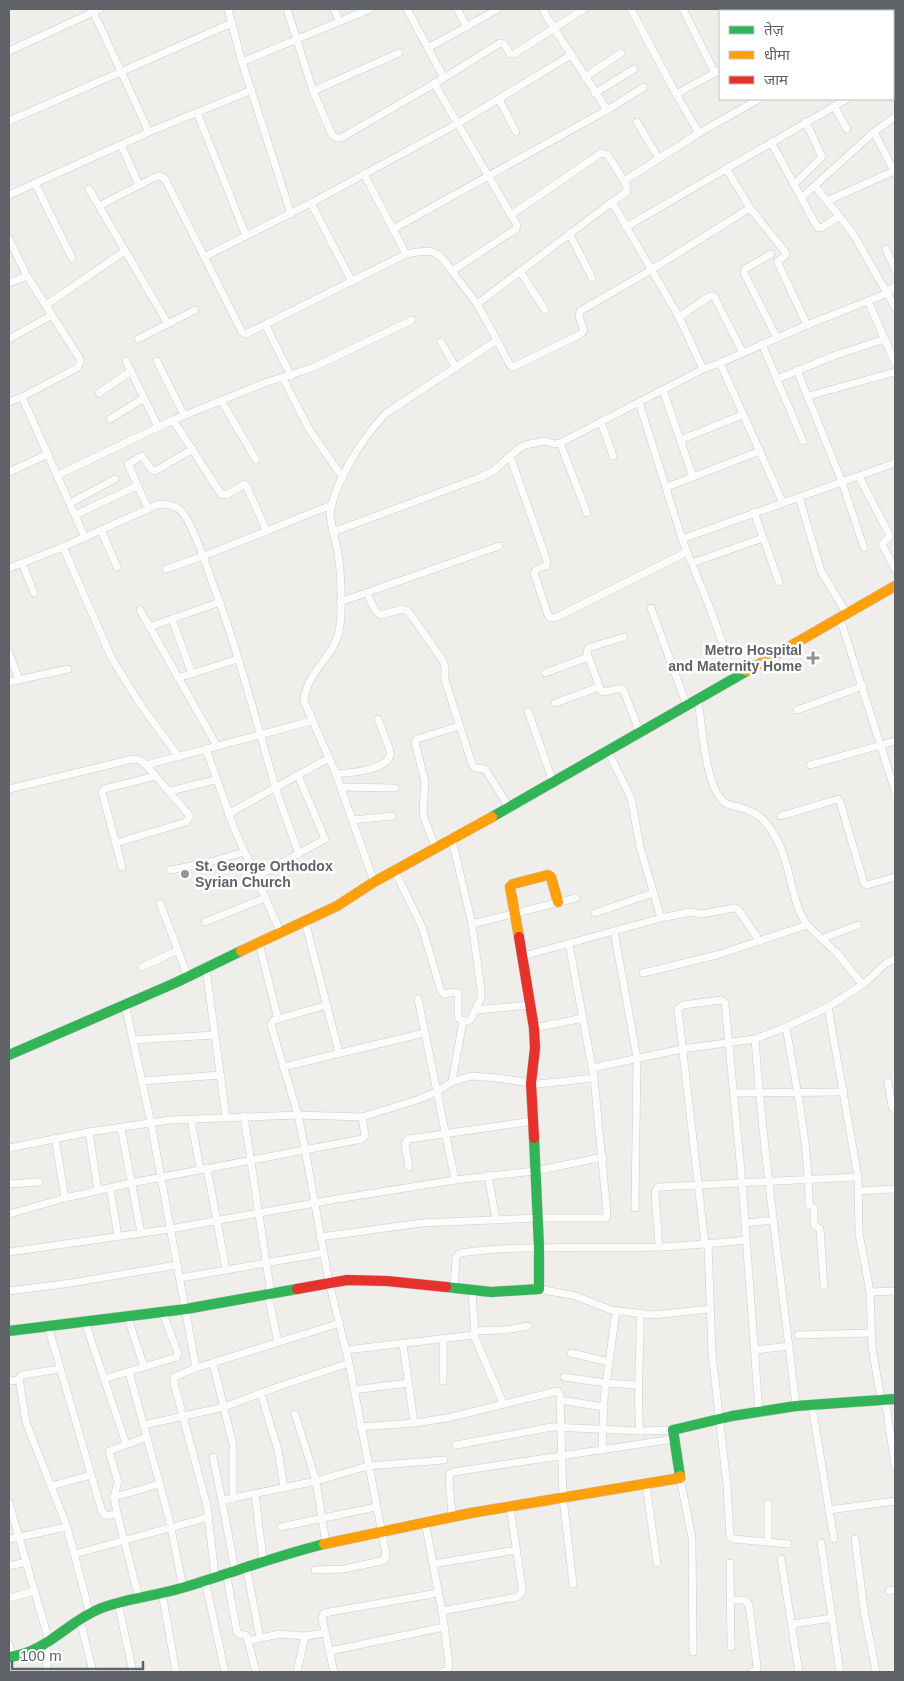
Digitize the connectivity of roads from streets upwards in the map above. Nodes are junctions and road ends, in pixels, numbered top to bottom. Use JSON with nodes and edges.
{"nodes":[{"id":1,"x":228,"y":9,"type":"edge"},
{"id":2,"x":287,"y":9,"type":"edge"},
{"id":3,"x":334,"y":9,"type":"edge"},
{"id":4,"x":370,"y":9,"type":"edge"},
{"id":5,"x":407,"y":9,"type":"edge"},
{"id":6,"x":457,"y":9,"type":"edge"},
{"id":7,"x":495,"y":9,"type":"edge"},
{"id":8,"x":543,"y":9,"type":"edge"},
{"id":9,"x":584,"y":9,"type":"edge"},
{"id":10,"x":631,"y":9,"type":"edge"},
{"id":11,"x":684,"y":9,"type":"edge"},
{"id":12,"x":95,"y":10,"type":"edge"},
{"id":13,"x":339,"y":21,"type":"junction"},
{"id":14,"x":232,"y":23,"type":"junction"},
{"id":15,"x":467,"y":27,"type":"junction"},
{"id":16,"x":554,"y":28,"type":"junction"},
{"id":17,"x":297,"y":39,"type":"junction"},
{"id":18,"x":428,"y":48,"type":"junction"},
{"id":19,"x":9,"y":51,"type":"edge"},
{"id":20,"x":399,"y":53,"type":"dead end"},
{"id":21,"x":622,"y":53,"type":"dead end"},
{"id":22,"x":571,"y":56,"type":"junction"},
{"id":23,"x":242,"y":62,"type":"junction"},
{"id":24,"x":634,"y":69,"type":"dead end"},
{"id":25,"x":121,"y":71,"type":"junction"},
{"id":26,"x":718,"y":72,"type":"edge"},
{"id":27,"x":585,"y":77,"type":"junction"},
{"id":28,"x":444,"y":78,"type":"junction"},
{"id":29,"x":434,"y":83,"type":"junction"},
{"id":30,"x":644,"y":87,"type":"dead end"},
{"id":31,"x":252,"y":90,"type":"junction"},
{"id":32,"x":313,"y":91,"type":"junction"},
{"id":33,"x":595,"y":93,"type":"junction"},
{"id":34,"x":676,"y":94,"type":"junction"},
{"id":35,"x":499,"y":99,"type":"junction"},
{"id":36,"x":757,"y":100,"type":"edge"},
{"id":37,"x":844,"y":100,"type":"edge"},
{"id":38,"x":834,"y":106,"type":"junction"},
{"id":39,"x":606,"y":110,"type":"junction"},
{"id":40,"x":197,"y":112,"type":"junction"},
{"id":41,"x":895,"y":117,"type":"edge"},
{"id":42,"x":9,"y":121,"type":"edge"},
{"id":43,"x":637,"y":122,"type":"dead end"},
{"id":44,"x":806,"y":122,"type":"junction"},
{"id":45,"x":457,"y":124,"type":"junction"},
{"id":46,"x":847,"y":129,"type":"dead end"},
{"id":47,"x":149,"y":132,"type":"junction"},
{"id":48,"x":516,"y":132,"type":"dead end"},
{"id":49,"x":874,"y":132,"type":"junction"},
{"id":50,"x":699,"y":133,"type":"junction"},
{"id":51,"x":772,"y":142,"type":"junction"},
{"id":52,"x":120,"y":145,"type":"junction"},
{"id":53,"x":659,"y":158,"type":"junction"},
{"id":54,"x":892,"y":158,"type":"edge"},
{"id":55,"x":726,"y":168,"type":"junction"},
{"id":56,"x":895,"y":172,"type":"edge"},
{"id":57,"x":364,"y":174,"type":"junction"},
{"id":58,"x":488,"y":176,"type":"junction"},
{"id":59,"x":624,"y":181,"type":"junction"},
{"id":60,"x":35,"y":182,"type":"junction"},
{"id":61,"x":794,"y":184,"type":"junction"},
{"id":62,"x":139,"y":185,"type":"junction"},
{"id":63,"x":815,"y":186,"type":"junction"},
{"id":64,"x":89,"y":189,"type":"dead end"},
{"id":65,"x":9,"y":194,"type":"edge"},
{"id":66,"x":801,"y":198,"type":"junction"},
{"id":67,"x":827,"y":201,"type":"junction"},
{"id":68,"x":612,"y":202,"type":"junction"},
{"id":69,"x":311,"y":203,"type":"junction"},
{"id":70,"x":99,"y":206,"type":"junction"},
{"id":71,"x":750,"y":208,"type":"junction"},
{"id":72,"x":291,"y":214,"type":"junction"},
{"id":73,"x":511,"y":215,"type":"junction"},
{"id":74,"x":839,"y":216,"type":"junction"},
{"id":75,"x":626,"y":227,"type":"junction"},
{"id":76,"x":393,"y":229,"type":"junction"},
{"id":77,"x":569,"y":233,"type":"junction"},
{"id":78,"x":246,"y":236,"type":"junction"},
{"id":79,"x":9,"y":239,"type":"edge"},
{"id":80,"x":886,"y":249,"type":"dead end"},
{"id":81,"x":125,"y":251,"type":"junction"},
{"id":82,"x":406,"y":254,"type":"junction"},
{"id":83,"x":771,"y":254,"type":"dead end"},
{"id":84,"x":204,"y":257,"type":"junction"},
{"id":85,"x":72,"y":258,"type":"dead end"},
{"id":86,"x":895,"y":269,"type":"edge"},
{"id":87,"x":651,"y":270,"type":"junction"},
{"id":88,"x":452,"y":271,"type":"junction"},
{"id":89,"x":520,"y":271,"type":"junction"},
{"id":90,"x":27,"y":276,"type":"junction"},
{"id":91,"x":592,"y":278,"type":"dead end"},
{"id":92,"x":352,"y":282,"type":"junction"},
{"id":93,"x":9,"y":283,"type":"edge"},
{"id":94,"x":895,"y":287,"type":"edge"},
{"id":95,"x":888,"y":292,"type":"junction"},
{"id":96,"x":868,"y":301,"type":"junction"},
{"id":97,"x":477,"y":304,"type":"junction"},
{"id":98,"x":46,"y":305,"type":"junction"},
{"id":99,"x":895,"y":307,"type":"edge"},
{"id":100,"x":195,"y":310,"type":"dead end"},
{"id":101,"x":545,"y":310,"type":"dead end"},
{"id":102,"x":52,"y":315,"type":"junction"},
{"id":103,"x":678,"y":317,"type":"junction"},
{"id":104,"x":412,"y":320,"type":"dead end"},
{"id":105,"x":168,"y":324,"type":"junction"},
{"id":106,"x":807,"y":325,"type":"junction"},
{"id":107,"x":266,"y":326,"type":"junction"},
{"id":108,"x":777,"y":338,"type":"junction"},
{"id":109,"x":9,"y":339,"type":"edge"},
{"id":110,"x":138,"y":339,"type":"dead end"},
{"id":111,"x":885,"y":339,"type":"junction"},
{"id":112,"x":497,"y":340,"type":"junction"},
{"id":113,"x":441,"y":342,"type":"dead end"},
{"id":114,"x":762,"y":344,"type":"junction"},
{"id":115,"x":743,"y":353,"type":"junction"},
{"id":116,"x":157,"y":360,"type":"dead end"},
{"id":117,"x":126,"y":361,"type":"dead end"},
{"id":118,"x":720,"y":363,"type":"junction"},
{"id":119,"x":895,"y":363,"type":"edge"},
{"id":120,"x":456,"y":368,"type":"junction"},
{"id":121,"x":703,"y":369,"type":"junction"},
{"id":122,"x":798,"y":370,"type":"junction"},
{"id":123,"x":131,"y":371,"type":"junction"},
{"id":124,"x":895,"y":372,"type":"edge"},
{"id":125,"x":287,"y":377,"type":"junction"},
{"id":126,"x":777,"y":379,"type":"junction"},
{"id":127,"x":663,"y":390,"type":"junction"},
{"id":128,"x":99,"y":392,"type":"dead end"},
{"id":129,"x":808,"y":396,"type":"junction"},
{"id":130,"x":22,"y":397,"type":"junction"},
{"id":131,"x":144,"y":398,"type":"junction"},
{"id":132,"x":221,"y":400,"type":"junction"},
{"id":133,"x":9,"y":402,"type":"edge"},
{"id":134,"x":639,"y":402,"type":"junction"},
{"id":135,"x":184,"y":415,"type":"junction"},
{"id":136,"x":742,"y":415,"type":"junction"},
{"id":137,"x":110,"y":419,"type":"dead end"},
{"id":138,"x":173,"y":420,"type":"junction"},
{"id":139,"x":601,"y":422,"type":"junction"},
{"id":140,"x":158,"y":427,"type":"junction"},
{"id":141,"x":680,"y":440,"type":"junction"},
{"id":142,"x":803,"y":441,"type":"dead end"},
{"id":143,"x":560,"y":443,"type":"junction"},
{"id":144,"x":192,"y":450,"type":"junction"},
{"id":145,"x":760,"y":451,"type":"junction"},
{"id":146,"x":48,"y":454,"type":"junction"},
{"id":147,"x":510,"y":456,"type":"junction"},
{"id":148,"x":613,"y":456,"type":"dead end"},
{"id":149,"x":256,"y":460,"type":"dead end"},
{"id":150,"x":895,"y":464,"type":"edge"},
{"id":151,"x":9,"y":472,"type":"edge"},
{"id":152,"x":58,"y":475,"type":"junction"},
{"id":153,"x":694,"y":477,"type":"junction"},
{"id":154,"x":859,"y":477,"type":"junction"},
{"id":155,"x":343,"y":478,"type":"junction"},
{"id":156,"x":115,"y":479,"type":"dead end"},
{"id":157,"x":842,"y":482,"type":"junction"},
{"id":158,"x":138,"y":486,"type":"junction"},
{"id":159,"x":667,"y":487,"type":"junction"},
{"id":160,"x":799,"y":497,"type":"junction"},
{"id":161,"x":70,"y":503,"type":"junction"},
{"id":162,"x":783,"y":503,"type":"junction"},
{"id":163,"x":332,"y":505,"type":"junction"},
{"id":164,"x":148,"y":509,"type":"junction"},
{"id":165,"x":754,"y":512,"type":"junction"},
{"id":166,"x":587,"y":513,"type":"dead end"},
{"id":167,"x":75,"y":515,"type":"junction"},
{"id":168,"x":100,"y":530,"type":"junction"},
{"id":169,"x":266,"y":530,"type":"junction"},
{"id":170,"x":333,"y":532,"type":"junction"},
{"id":171,"x":893,"y":534,"type":"edge"},
{"id":172,"x":85,"y":538,"type":"junction"},
{"id":173,"x":764,"y":538,"type":"junction"},
{"id":174,"x":682,"y":539,"type":"junction"},
{"id":175,"x":499,"y":546,"type":"dead end"},
{"id":176,"x":63,"y":547,"type":"junction"},
{"id":177,"x":864,"y":548,"type":"dead end"},
{"id":178,"x":687,"y":552,"type":"junction"},
{"id":179,"x":203,"y":557,"type":"junction"},
{"id":180,"x":22,"y":563,"type":"junction"},
{"id":181,"x":692,"y":563,"type":"junction"},
{"id":182,"x":117,"y":567,"type":"dead end"},
{"id":183,"x":9,"y":568,"type":"edge"},
{"id":184,"x":166,"y":569,"type":"dead end"},
{"id":185,"x":895,"y":569,"type":"edge"},
{"id":186,"x":779,"y":582,"type":"dead end"},
{"id":187,"x":895,"y":586,"type":"edge"},
{"id":188,"x":34,"y":593,"type":"dead end"},
{"id":189,"x":367,"y":593,"type":"junction"},
{"id":190,"x":220,"y":602,"type":"junction"},
{"id":191,"x":340,"y":602,"type":"junction"},
{"id":192,"x":651,"y":608,"type":"dead end"},
{"id":193,"x":140,"y":610,"type":"dead end"},
{"id":194,"x":843,"y":616,"type":"junction"},
{"id":195,"x":172,"y":619,"type":"junction"},
{"id":196,"x":149,"y":627,"type":"junction"},
{"id":197,"x":624,"y":637,"type":"dead end"},
{"id":198,"x":9,"y":653,"type":"edge"},
{"id":199,"x":588,"y":657,"type":"junction"},
{"id":200,"x":238,"y":659,"type":"junction"},
{"id":201,"x":68,"y":669,"type":"dead end"},
{"id":202,"x":546,"y":673,"type":"dead end"},
{"id":203,"x":192,"y":674,"type":"junction"},
{"id":204,"x":178,"y":678,"type":"junction"},
{"id":205,"x":735,"y":679,"type":"junction"},
{"id":206,"x":19,"y":680,"type":"junction"},
{"id":207,"x":9,"y":682,"type":"edge"},
{"id":208,"x":863,"y":686,"type":"junction"},
{"id":209,"x":599,"y":687,"type":"junction"},
{"id":210,"x":698,"y":700,"type":"junction"},
{"id":211,"x":555,"y":703,"type":"dead end"},
{"id":212,"x":687,"y":706,"type":"junction"},
{"id":213,"x":797,"y":710,"type":"dead end"},
{"id":214,"x":528,"y":711,"type":"dead end"},
{"id":215,"x":378,"y":719,"type":"dead end"},
{"id":216,"x":312,"y":721,"type":"junction"},
{"id":217,"x":459,"y":726,"type":"junction"},
{"id":218,"x":640,"y":733,"type":"junction"},
{"id":219,"x":261,"y":734,"type":"junction"},
{"id":220,"x":895,"y":740,"type":"edge"},
{"id":221,"x":881,"y":745,"type":"junction"},
{"id":222,"x":217,"y":746,"type":"junction"},
{"id":223,"x":206,"y":749,"type":"junction"},
{"id":224,"x":608,"y":752,"type":"junction"},
{"id":225,"x":179,"y":756,"type":"junction"},
{"id":226,"x":329,"y":758,"type":"junction"},
{"id":227,"x":146,"y":765,"type":"junction"},
{"id":228,"x":810,"y":765,"type":"dead end"},
{"id":229,"x":336,"y":774,"type":"junction"},
{"id":230,"x":298,"y":775,"type":"junction"},
{"id":231,"x":156,"y":776,"type":"junction"},
{"id":232,"x":215,"y":780,"type":"junction"},
{"id":233,"x":553,"y":782,"type":"junction"},
{"id":234,"x":340,"y":787,"type":"junction"},
{"id":235,"x":276,"y":788,"type":"junction"},
{"id":236,"x":395,"y":788,"type":"dead end"},
{"id":237,"x":9,"y":789,"type":"edge"},
{"id":238,"x":170,"y":791,"type":"junction"},
{"id":239,"x":895,"y":791,"type":"edge"},
{"id":240,"x":509,"y":807,"type":"junction"},
{"id":241,"x":228,"y":814,"type":"junction"},
{"id":242,"x":392,"y":816,"type":"dead end"},
{"id":243,"x":781,"y":816,"type":"dead end"},
{"id":244,"x":352,"y":820,"type":"junction"},
{"id":245,"x":452,"y":840,"type":"junction"},
{"id":246,"x":116,"y":844,"type":"junction"},
{"id":247,"x":436,"y":849,"type":"junction"},
{"id":248,"x":244,"y":852,"type":"junction"},
{"id":249,"x":299,"y":854,"type":"junction"},
{"id":250,"x":122,"y":866,"type":"dead end"},
{"id":251,"x":170,"y":870,"type":"dead end"},
{"id":252,"x":395,"y":871,"type":"junction"},
{"id":253,"x":256,"y":877,"type":"junction"},
{"id":254,"x":895,"y":877,"type":"edge"},
{"id":255,"x":374,"y":882,"type":"junction"},
{"id":256,"x":653,"y":893,"type":"junction"},
{"id":257,"x":265,"y":898,"type":"junction"},
{"id":258,"x":576,"y":898,"type":"dead end"},
{"id":259,"x":558,"y":902,"type":"junction"},
{"id":260,"x":160,"y":903,"type":"dead end"},
{"id":261,"x":516,"y":913,"type":"junction"},
{"id":262,"x":595,"y":914,"type":"dead end"},
{"id":263,"x":661,"y":918,"type":"junction"},
{"id":264,"x":305,"y":921,"type":"junction"},
{"id":265,"x":206,"y":922,"type":"dead end"},
{"id":266,"x":472,"y":924,"type":"junction"},
{"id":267,"x":807,"y":926,"type":"junction"},
{"id":268,"x":858,"y":926,"type":"dead end"},
{"id":269,"x":614,"y":931,"type":"junction"},
{"id":270,"x":281,"y":933,"type":"junction"},
{"id":271,"x":821,"y":939,"type":"junction"},
{"id":272,"x":760,"y":942,"type":"junction"},
{"id":273,"x":259,"y":943,"type":"junction"},
{"id":274,"x":570,"y":944,"type":"junction"},
{"id":275,"x":178,"y":950,"type":"junction"},
{"id":276,"x":524,"y":956,"type":"junction"},
{"id":277,"x":895,"y":959,"type":"edge"},
{"id":278,"x":142,"y":967,"type":"dead end"},
{"id":279,"x":206,"y":968,"type":"junction"},
{"id":280,"x":643,"y":973,"type":"dead end"},
{"id":281,"x":188,"y":977,"type":"junction"},
{"id":282,"x":862,"y":984,"type":"junction"},
{"id":283,"x":418,"y":999,"type":"dead end"},
{"id":284,"x":125,"y":1004,"type":"junction"},
{"id":285,"x":327,"y":1005,"type":"junction"},
{"id":286,"x":530,"y":1005,"type":"junction"},
{"id":287,"x":828,"y":1007,"type":"junction"},
{"id":288,"x":475,"y":1010,"type":"junction"},
{"id":289,"x":278,"y":1018,"type":"junction"},
{"id":290,"x":583,"y":1018,"type":"junction"},
{"id":291,"x":463,"y":1021,"type":"junction"},
{"id":292,"x":786,"y":1027,"type":"junction"},
{"id":293,"x":534,"y":1028,"type":"junction"},
{"id":294,"x":424,"y":1033,"type":"junction"},
{"id":295,"x":214,"y":1035,"type":"junction"},
{"id":296,"x":755,"y":1039,"type":"junction"},
{"id":297,"x":133,"y":1040,"type":"junction"},
{"id":298,"x":730,"y":1043,"type":"junction"},
{"id":299,"x":682,"y":1048,"type":"junction"},
{"id":300,"x":339,"y":1053,"type":"junction"},
{"id":301,"x":9,"y":1054,"type":"edge"},
{"id":302,"x":636,"y":1058,"type":"junction"},
{"id":303,"x":283,"y":1067,"type":"junction"},
{"id":304,"x":592,"y":1068,"type":"junction"},
{"id":305,"x":220,"y":1076,"type":"junction"},
{"id":306,"x":594,"y":1078,"type":"junction"},
{"id":307,"x":142,"y":1081,"type":"junction"},
{"id":308,"x":452,"y":1082,"type":"junction"},
{"id":309,"x":888,"y":1082,"type":"dead end"},
{"id":310,"x":531,"y":1083,"type":"junction"},
{"id":311,"x":436,"y":1092,"type":"junction"},
{"id":312,"x":844,"y":1092,"type":"junction"},
{"id":313,"x":734,"y":1093,"type":"junction"},
{"id":314,"x":759,"y":1093,"type":"junction"},
{"id":315,"x":798,"y":1093,"type":"junction"},
{"id":316,"x":895,"y":1109,"type":"edge"},
{"id":317,"x":298,"y":1115,"type":"junction"},
{"id":318,"x":244,"y":1116,"type":"junction"},
{"id":319,"x":226,"y":1117,"type":"junction"},
{"id":320,"x":362,"y":1117,"type":"junction"},
{"id":321,"x":191,"y":1119,"type":"junction"},
{"id":322,"x":533,"y":1121,"type":"junction"},
{"id":323,"x":151,"y":1122,"type":"junction"},
{"id":324,"x":121,"y":1128,"type":"junction"},
{"id":325,"x":89,"y":1132,"type":"junction"},
{"id":326,"x":446,"y":1134,"type":"junction"},
{"id":327,"x":55,"y":1138,"type":"junction"},
{"id":328,"x":9,"y":1148,"type":"edge"},
{"id":329,"x":306,"y":1149,"type":"junction"},
{"id":330,"x":603,"y":1157,"type":"junction"},
{"id":331,"x":250,"y":1160,"type":"junction"},
{"id":332,"x":409,"y":1167,"type":"dead end"},
{"id":333,"x":204,"y":1169,"type":"junction"},
{"id":334,"x":535,"y":1171,"type":"junction"},
{"id":335,"x":488,"y":1175,"type":"junction"},
{"id":336,"x":160,"y":1177,"type":"junction"},
{"id":337,"x":858,"y":1177,"type":"junction"},
{"id":338,"x":456,"y":1180,"type":"junction"},
{"id":339,"x":809,"y":1180,"type":"junction"},
{"id":340,"x":769,"y":1181,"type":"junction"},
{"id":341,"x":39,"y":1182,"type":"dead end"},
{"id":342,"x":742,"y":1182,"type":"junction"},
{"id":343,"x":131,"y":1183,"type":"junction"},
{"id":344,"x":9,"y":1184,"type":"edge"},
{"id":345,"x":699,"y":1185,"type":"junction"},
{"id":346,"x":110,"y":1188,"type":"junction"},
{"id":347,"x":895,"y":1189,"type":"edge"},
{"id":348,"x":98,"y":1190,"type":"junction"},
{"id":349,"x":858,"y":1191,"type":"junction"},
{"id":350,"x":65,"y":1198,"type":"junction"},
{"id":351,"x":314,"y":1203,"type":"junction"},
{"id":352,"x":635,"y":1208,"type":"dead end"},
{"id":353,"x":259,"y":1213,"type":"junction"},
{"id":354,"x":9,"y":1214,"type":"edge"},
{"id":355,"x":538,"y":1218,"type":"junction"},
{"id":356,"x":217,"y":1220,"type":"junction"},
{"id":357,"x":496,"y":1220,"type":"junction"},
{"id":358,"x":773,"y":1220,"type":"junction"},
{"id":359,"x":745,"y":1223,"type":"junction"},
{"id":360,"x":170,"y":1229,"type":"junction"},
{"id":361,"x":141,"y":1233,"type":"junction"},
{"id":362,"x":118,"y":1236,"type":"junction"},
{"id":363,"x":320,"y":1237,"type":"junction"},
{"id":364,"x":746,"y":1240,"type":"junction"},
{"id":365,"x":706,"y":1244,"type":"junction"},
{"id":366,"x":659,"y":1247,"type":"junction"},
{"id":367,"x":539,"y":1248,"type":"junction"},
{"id":368,"x":9,"y":1252,"type":"edge"},
{"id":369,"x":323,"y":1253,"type":"junction"},
{"id":370,"x":266,"y":1263,"type":"junction"},
{"id":371,"x":177,"y":1265,"type":"junction"},
{"id":372,"x":226,"y":1270,"type":"junction"},
{"id":373,"x":180,"y":1278,"type":"junction"},
{"id":374,"x":329,"y":1282,"type":"junction"},
{"id":375,"x":824,"y":1286,"type":"dead end"},
{"id":376,"x":454,"y":1288,"type":"junction"},
{"id":377,"x":539,"y":1289,"type":"junction"},
{"id":378,"x":472,"y":1290,"type":"junction"},
{"id":379,"x":9,"y":1291,"type":"edge"},
{"id":380,"x":895,"y":1291,"type":"edge"},
{"id":381,"x":870,"y":1292,"type":"junction"},
{"id":382,"x":269,"y":1295,"type":"junction"},
{"id":383,"x":186,"y":1309,"type":"junction"},
{"id":384,"x":710,"y":1309,"type":"junction"},
{"id":385,"x":162,"y":1311,"type":"junction"},
{"id":386,"x":616,"y":1311,"type":"junction"},
{"id":387,"x":640,"y":1313,"type":"junction"},
{"id":388,"x":127,"y":1315,"type":"junction"},
{"id":389,"x":85,"y":1322,"type":"junction"},
{"id":390,"x":340,"y":1323,"type":"junction"},
{"id":391,"x":48,"y":1326,"type":"junction"},
{"id":392,"x":528,"y":1326,"type":"dead end"},
{"id":393,"x":9,"y":1331,"type":"edge"},
{"id":394,"x":474,"y":1333,"type":"junction"},
{"id":395,"x":871,"y":1333,"type":"junction"},
{"id":396,"x":798,"y":1334,"type":"dead end"},
{"id":397,"x":443,"y":1339,"type":"junction"},
{"id":398,"x":278,"y":1342,"type":"junction"},
{"id":399,"x":403,"y":1344,"type":"junction"},
{"id":400,"x":789,"y":1346,"type":"junction"},
{"id":401,"x":346,"y":1350,"type":"junction"},
{"id":402,"x":755,"y":1350,"type":"junction"},
{"id":403,"x":572,"y":1353,"type":"dead end"},
{"id":404,"x":609,"y":1362,"type":"junction"},
{"id":405,"x":213,"y":1363,"type":"junction"},
{"id":406,"x":349,"y":1363,"type":"junction"},
{"id":407,"x":144,"y":1367,"type":"junction"},
{"id":408,"x":196,"y":1368,"type":"junction"},
{"id":409,"x":60,"y":1369,"type":"junction"},
{"id":410,"x":129,"y":1372,"type":"junction"},
{"id":411,"x":564,"y":1377,"type":"dead end"},
{"id":412,"x":104,"y":1379,"type":"junction"},
{"id":413,"x":20,"y":1380,"type":"junction"},
{"id":414,"x":9,"y":1381,"type":"edge"},
{"id":415,"x":443,"y":1381,"type":"dead end"},
{"id":416,"x":408,"y":1383,"type":"junction"},
{"id":417,"x":606,"y":1383,"type":"junction"},
{"id":418,"x":638,"y":1385,"type":"junction"},
{"id":419,"x":354,"y":1390,"type":"junction"},
{"id":420,"x":261,"y":1394,"type":"junction"},
{"id":421,"x":887,"y":1399,"type":"edge"},
{"id":422,"x":560,"y":1400,"type":"junction"},
{"id":423,"x":503,"y":1403,"type":"junction"},
{"id":424,"x":812,"y":1404,"type":"junction"},
{"id":425,"x":796,"y":1406,"type":"junction"},
{"id":426,"x":224,"y":1407,"type":"junction"},
{"id":427,"x":604,"y":1407,"type":"junction"},
{"id":428,"x":759,"y":1412,"type":"junction"},
{"id":429,"x":295,"y":1414,"type":"dead end"},
{"id":430,"x":183,"y":1416,"type":"junction"},
{"id":431,"x":720,"y":1418,"type":"junction"},
{"id":432,"x":414,"y":1423,"type":"junction"},
{"id":433,"x":144,"y":1425,"type":"junction"},
{"id":434,"x":360,"y":1427,"type":"junction"},
{"id":435,"x":560,"y":1427,"type":"junction"},
{"id":436,"x":602,"y":1430,"type":"junction"},
{"id":437,"x":640,"y":1432,"type":"junction"},
{"id":438,"x":673,"y":1434,"type":"junction"},
{"id":439,"x":147,"y":1437,"type":"junction"},
{"id":440,"x":126,"y":1444,"type":"junction"},
{"id":441,"x":456,"y":1445,"type":"dead end"},
{"id":442,"x":602,"y":1450,"type":"junction"},
{"id":443,"x":561,"y":1456,"type":"junction"},
{"id":444,"x":213,"y":1457,"type":"dead end"},
{"id":445,"x":444,"y":1460,"type":"dead end"},
{"id":446,"x":368,"y":1466,"type":"junction"},
{"id":447,"x":895,"y":1466,"type":"edge"},
{"id":448,"x":91,"y":1475,"type":"junction"},
{"id":449,"x":680,"y":1478,"type":"junction"},
{"id":450,"x":316,"y":1481,"type":"junction"},
{"id":451,"x":160,"y":1484,"type":"junction"},
{"id":452,"x":646,"y":1484,"type":"junction"},
{"id":453,"x":51,"y":1486,"type":"junction"},
{"id":454,"x":284,"y":1488,"type":"junction"},
{"id":455,"x":255,"y":1494,"type":"junction"},
{"id":456,"x":114,"y":1497,"type":"junction"},
{"id":457,"x":234,"y":1498,"type":"junction"},
{"id":458,"x":563,"y":1498,"type":"junction"},
{"id":459,"x":222,"y":1501,"type":"junction"},
{"id":460,"x":895,"y":1501,"type":"edge"},
{"id":461,"x":9,"y":1503,"type":"edge"},
{"id":462,"x":768,"y":1503,"type":"dead end"},
{"id":463,"x":376,"y":1507,"type":"junction"},
{"id":464,"x":510,"y":1507,"type":"junction"},
{"id":465,"x":829,"y":1510,"type":"junction"},
{"id":466,"x":117,"y":1513,"type":"junction"},
{"id":467,"x":452,"y":1516,"type":"junction"},
{"id":468,"x":209,"y":1517,"type":"junction"},
{"id":469,"x":322,"y":1518,"type":"junction"},
{"id":470,"x":425,"y":1522,"type":"junction"},
{"id":471,"x":171,"y":1526,"type":"junction"},
{"id":472,"x":67,"y":1527,"type":"junction"},
{"id":473,"x":281,"y":1527,"type":"dead end"},
{"id":474,"x":381,"y":1531,"type":"junction"},
{"id":475,"x":19,"y":1537,"type":"junction"},
{"id":476,"x":834,"y":1539,"type":"dead end"},
{"id":477,"x":855,"y":1539,"type":"dead end"},
{"id":478,"x":9,"y":1540,"type":"edge"},
{"id":479,"x":124,"y":1540,"type":"junction"},
{"id":480,"x":768,"y":1542,"type":"junction"},
{"id":481,"x":326,"y":1543,"type":"junction"},
{"id":482,"x":821,"y":1543,"type":"dead end"},
{"id":483,"x":788,"y":1544,"type":"dead end"},
{"id":484,"x":517,"y":1550,"type":"junction"},
{"id":485,"x":75,"y":1554,"type":"junction"},
{"id":486,"x":781,"y":1559,"type":"dead end"},
{"id":487,"x":263,"y":1560,"type":"junction"},
{"id":488,"x":26,"y":1562,"type":"junction"},
{"id":489,"x":657,"y":1563,"type":"dead end"},
{"id":490,"x":730,"y":1563,"type":"dead end"},
{"id":491,"x":433,"y":1564,"type":"junction"},
{"id":492,"x":9,"y":1566,"type":"edge"},
{"id":493,"x":246,"y":1566,"type":"junction"},
{"id":494,"x":315,"y":1570,"type":"dead end"},
{"id":495,"x":231,"y":1571,"type":"junction"},
{"id":496,"x":210,"y":1578,"type":"junction"},
{"id":497,"x":573,"y":1584,"type":"dead end"},
{"id":498,"x":183,"y":1588,"type":"junction"},
{"id":499,"x":35,"y":1592,"type":"junction"},
{"id":500,"x":162,"y":1593,"type":"junction"},
{"id":501,"x":438,"y":1593,"type":"junction"},
{"id":502,"x":9,"y":1598,"type":"edge"},
{"id":503,"x":139,"y":1598,"type":"junction"},
{"id":504,"x":730,"y":1600,"type":"junction"},
{"id":505,"x":118,"y":1604,"type":"junction"},
{"id":506,"x":442,"y":1612,"type":"junction"},
{"id":507,"x":90,"y":1614,"type":"junction"},
{"id":508,"x":832,"y":1618,"type":"junction"},
{"id":509,"x":80,"y":1620,"type":"junction"},
{"id":510,"x":792,"y":1624,"type":"junction"},
{"id":511,"x":444,"y":1627,"type":"junction"},
{"id":512,"x":326,"y":1633,"type":"junction"},
{"id":513,"x":305,"y":1636,"type":"junction"},
{"id":514,"x":260,"y":1638,"type":"junction"},
{"id":515,"x":248,"y":1641,"type":"junction"},
{"id":516,"x":48,"y":1642,"type":"junction"},
{"id":517,"x":9,"y":1644,"type":"edge"},
{"id":518,"x":731,"y":1646,"type":"dead end"},
{"id":519,"x":330,"y":1651,"type":"junction"},
{"id":520,"x":693,"y":1652,"type":"dead end"},
{"id":521,"x":11,"y":1657,"type":"edge"},
{"id":522,"x":47,"y":1672,"type":"edge"},
{"id":523,"x":93,"y":1672,"type":"edge"},
{"id":524,"x":133,"y":1672,"type":"edge"},
{"id":525,"x":176,"y":1672,"type":"edge"},
{"id":526,"x":225,"y":1672,"type":"edge"},
{"id":527,"x":254,"y":1672,"type":"edge"},
{"id":528,"x":298,"y":1672,"type":"edge"},
{"id":529,"x":334,"y":1672,"type":"edge"},
{"id":530,"x":443,"y":1672,"type":"edge"},
{"id":531,"x":752,"y":1672,"type":"edge"},
{"id":532,"x":799,"y":1672,"type":"edge"},
{"id":533,"x":840,"y":1672,"type":"edge"},
{"id":534,"x":876,"y":1672,"type":"edge"}],
"edges":[{"from":1,"to":14,"type":"street"},
{"from":2,"to":17,"type":"street"},
{"from":3,"to":13,"type":"street"},
{"from":4,"to":13,"type":"street"},
{"from":5,"to":18,"type":"street"},
{"from":6,"to":15,"type":"street"},
{"from":7,"to":15,"type":"street"},
{"from":8,"to":16,"type":"street"},
{"from":9,"to":16,"type":"street"},
{"from":10,"to":34,"type":"street"},
{"from":11,"to":26,"type":"street"},
{"from":12,"to":19,"type":"street"},
{"from":12,"to":25,"type":"street"},
{"from":13,"to":17,"type":"street"},
{"from":14,"to":23,"type":"street"},
{"from":14,"to":25,"type":"street"},
{"from":15,"to":18,"type":"street"},
{"from":16,"to":22,"type":"street"},
{"from":16,"to":28,"type":"street"},
{"from":17,"to":23,"type":"street"},
{"from":17,"to":32,"type":"street"},
{"from":18,"to":28,"type":"street"},
{"from":20,"to":32,"type":"street"},
{"from":21,"to":27,"type":"street"},
{"from":22,"to":27,"type":"street"},
{"from":22,"to":35,"type":"street"},
{"from":23,"to":31,"type":"street"},
{"from":24,"to":33,"type":"street"},
{"from":25,"to":42,"type":"street"},
{"from":25,"to":47,"type":"street"},
{"from":26,"to":34,"type":"street"},
{"from":27,"to":33,"type":"street"},
{"from":28,"to":29,"type":"street"},
{"from":29,"to":32,"type":"street"},
{"from":29,"to":45,"type":"street"},
{"from":30,"to":39,"type":"street"},
{"from":31,"to":40,"type":"street"},
{"from":31,"to":72,"type":"street"},
{"from":33,"to":39,"type":"street"},
{"from":34,"to":50,"type":"street"},
{"from":35,"to":45,"type":"street"},
{"from":35,"to":48,"type":"street"},
{"from":36,"to":50,"type":"street"},
{"from":37,"to":38,"type":"street"},
{"from":38,"to":44,"type":"street"},
{"from":38,"to":46,"type":"street"},
{"from":39,"to":58,"type":"street"},
{"from":40,"to":47,"type":"street"},
{"from":40,"to":78,"type":"street"},
{"from":41,"to":49,"type":"street"},
{"from":43,"to":53,"type":"street"},
{"from":44,"to":51,"type":"street"},
{"from":44,"to":61,"type":"street"},
{"from":45,"to":57,"type":"street"},
{"from":45,"to":58,"type":"street"},
{"from":47,"to":52,"type":"street"},
{"from":49,"to":54,"type":"street"},
{"from":49,"to":63,"type":"street"},
{"from":50,"to":53,"type":"street"},
{"from":51,"to":55,"type":"street"},
{"from":51,"to":61,"type":"street"},
{"from":52,"to":60,"type":"street"},
{"from":52,"to":62,"type":"street"},
{"from":53,"to":59,"type":"street"},
{"from":54,"to":56,"type":"street"},
{"from":55,"to":71,"type":"street"},
{"from":55,"to":75,"type":"street"},
{"from":56,"to":67,"type":"street"},
{"from":57,"to":69,"type":"street"},
{"from":57,"to":76,"type":"street"},
{"from":58,"to":73,"type":"street"},
{"from":58,"to":76,"type":"street"},
{"from":59,"to":68,"type":"street"},
{"from":59,"to":73,"type":"street"},
{"from":60,"to":65,"type":"street"},
{"from":60,"to":85,"type":"street"},
{"from":61,"to":66,"type":"street"},
{"from":62,"to":70,"type":"street"},
{"from":62,"to":84,"type":"street"},
{"from":63,"to":66,"type":"street"},
{"from":63,"to":67,"type":"street"},
{"from":64,"to":70,"type":"street"},
{"from":66,"to":74,"type":"street"},
{"from":67,"to":74,"type":"street"},
{"from":68,"to":75,"type":"street"},
{"from":68,"to":77,"type":"street"},
{"from":69,"to":72,"type":"street"},
{"from":69,"to":92,"type":"street"},
{"from":70,"to":81,"type":"street"},
{"from":71,"to":87,"type":"street"},
{"from":71,"to":106,"type":"street"},
{"from":72,"to":78,"type":"street"},
{"from":73,"to":88,"type":"street"},
{"from":74,"to":95,"type":"street"},
{"from":75,"to":87,"type":"street"},
{"from":76,"to":82,"type":"street"},
{"from":77,"to":89,"type":"street"},
{"from":77,"to":91,"type":"street"},
{"from":78,"to":84,"type":"street"},
{"from":79,"to":90,"type":"street"},
{"from":80,"to":86,"type":"street"},
{"from":81,"to":98,"type":"street"},
{"from":81,"to":105,"type":"street"},
{"from":82,"to":88,"type":"street"},
{"from":82,"to":92,"type":"street"},
{"from":83,"to":108,"type":"street"},
{"from":84,"to":107,"type":"street"},
{"from":87,"to":103,"type":"street"},
{"from":87,"to":112,"type":"street"},
{"from":88,"to":97,"type":"street"},
{"from":89,"to":97,"type":"street"},
{"from":89,"to":101,"type":"street"},
{"from":90,"to":93,"type":"street"},
{"from":90,"to":98,"type":"street"},
{"from":92,"to":107,"type":"street"},
{"from":94,"to":95,"type":"street"},
{"from":95,"to":96,"type":"street"},
{"from":95,"to":99,"type":"street"},
{"from":96,"to":106,"type":"street"},
{"from":96,"to":111,"type":"street"},
{"from":97,"to":112,"type":"street"},
{"from":98,"to":102,"type":"street"},
{"from":100,"to":105,"type":"street"},
{"from":102,"to":109,"type":"street"},
{"from":102,"to":130,"type":"street"},
{"from":103,"to":115,"type":"street"},
{"from":103,"to":121,"type":"street"},
{"from":104,"to":125,"type":"street"},
{"from":105,"to":110,"type":"street"},
{"from":106,"to":108,"type":"street"},
{"from":107,"to":125,"type":"street"},
{"from":108,"to":114,"type":"street"},
{"from":111,"to":119,"type":"street"},
{"from":111,"to":122,"type":"street"},
{"from":112,"to":120,"type":"street"},
{"from":113,"to":120,"type":"street"},
{"from":114,"to":115,"type":"street"},
{"from":114,"to":126,"type":"street"},
{"from":115,"to":118,"type":"street"},
{"from":116,"to":135,"type":"street"},
{"from":117,"to":123,"type":"street"},
{"from":118,"to":121,"type":"street"},
{"from":118,"to":136,"type":"street"},
{"from":120,"to":155,"type":"street"},
{"from":121,"to":127,"type":"street"},
{"from":122,"to":126,"type":"street"},
{"from":122,"to":129,"type":"street"},
{"from":123,"to":128,"type":"street"},
{"from":123,"to":131,"type":"street"},
{"from":124,"to":129,"type":"street"},
{"from":125,"to":132,"type":"street"},
{"from":125,"to":155,"type":"street"},
{"from":126,"to":142,"type":"street"},
{"from":127,"to":134,"type":"street"},
{"from":127,"to":141,"type":"street"},
{"from":129,"to":157,"type":"street"},
{"from":130,"to":133,"type":"street"},
{"from":130,"to":146,"type":"street"},
{"from":131,"to":137,"type":"street"},
{"from":131,"to":140,"type":"street"},
{"from":132,"to":135,"type":"street"},
{"from":132,"to":149,"type":"street"},
{"from":134,"to":139,"type":"street"},
{"from":134,"to":159,"type":"street"},
{"from":135,"to":138,"type":"street"},
{"from":136,"to":141,"type":"street"},
{"from":136,"to":145,"type":"street"},
{"from":138,"to":140,"type":"street"},
{"from":138,"to":144,"type":"street"},
{"from":139,"to":143,"type":"street"},
{"from":139,"to":148,"type":"street"},
{"from":140,"to":152,"type":"street"},
{"from":141,"to":153,"type":"street"},
{"from":143,"to":147,"type":"street"},
{"from":143,"to":166,"type":"street"},
{"from":144,"to":158,"type":"street"},
{"from":144,"to":169,"type":"street"},
{"from":145,"to":153,"type":"street"},
{"from":145,"to":162,"type":"street"},
{"from":146,"to":151,"type":"street"},
{"from":146,"to":152,"type":"street"},
{"from":147,"to":170,"type":"street"},
{"from":147,"to":178,"type":"street"},
{"from":150,"to":154,"type":"street"},
{"from":152,"to":161,"type":"street"},
{"from":153,"to":159,"type":"street"},
{"from":154,"to":157,"type":"street"},
{"from":154,"to":171,"type":"street"},
{"from":155,"to":163,"type":"street"},
{"from":156,"to":161,"type":"street"},
{"from":157,"to":160,"type":"street"},
{"from":157,"to":177,"type":"street"},
{"from":158,"to":164,"type":"street"},
{"from":158,"to":167,"type":"street"},
{"from":159,"to":174,"type":"street"},
{"from":160,"to":162,"type":"street"},
{"from":160,"to":194,"type":"street"},
{"from":161,"to":167,"type":"street"},
{"from":162,"to":165,"type":"street"},
{"from":163,"to":169,"type":"street"},
{"from":163,"to":170,"type":"street"},
{"from":164,"to":168,"type":"street"},
{"from":164,"to":179,"type":"street"},
{"from":165,"to":173,"type":"street"},
{"from":165,"to":174,"type":"street"},
{"from":167,"to":172,"type":"street"},
{"from":168,"to":172,"type":"street"},
{"from":168,"to":182,"type":"street"},
{"from":169,"to":179,"type":"street"},
{"from":170,"to":191,"type":"street"},
{"from":171,"to":185,"type":"street"},
{"from":172,"to":176,"type":"street"},
{"from":173,"to":181,"type":"street"},
{"from":173,"to":186,"type":"street"},
{"from":174,"to":178,"type":"street"},
{"from":175,"to":189,"type":"street"},
{"from":176,"to":180,"type":"street"},
{"from":176,"to":225,"type":"street"},
{"from":178,"to":181,"type":"street"},
{"from":179,"to":184,"type":"street"},
{"from":179,"to":190,"type":"street"},
{"from":180,"to":183,"type":"street"},
{"from":180,"to":188,"type":"street"},
{"from":181,"to":205,"type":"street"},
{"from":187,"to":194,"type":"street"},
{"from":189,"to":191,"type":"street"},
{"from":189,"to":217,"type":"street"},
{"from":190,"to":195,"type":"street"},
{"from":190,"to":200,"type":"street"},
{"from":191,"to":216,"type":"street"},
{"from":192,"to":212,"type":"street"},
{"from":193,"to":196,"type":"street"},
{"from":194,"to":205,"type":"street"},
{"from":194,"to":208,"type":"street"},
{"from":195,"to":196,"type":"street"},
{"from":195,"to":203,"type":"street"},
{"from":196,"to":204,"type":"street"},
{"from":197,"to":199,"type":"street"},
{"from":198,"to":206,"type":"street"},
{"from":199,"to":202,"type":"street"},
{"from":199,"to":209,"type":"street"},
{"from":200,"to":203,"type":"street"},
{"from":200,"to":219,"type":"street"},
{"from":201,"to":206,"type":"street"},
{"from":203,"to":204,"type":"street"},
{"from":204,"to":222,"type":"street"},
{"from":205,"to":210,"type":"street"},
{"from":206,"to":207,"type":"street"},
{"from":208,"to":213,"type":"street"},
{"from":208,"to":221,"type":"street"},
{"from":209,"to":211,"type":"street"},
{"from":209,"to":218,"type":"street"},
{"from":210,"to":212,"type":"street"},
{"from":210,"to":267,"type":"street"},
{"from":212,"to":218,"type":"street"},
{"from":214,"to":233,"type":"street"},
{"from":215,"to":229,"type":"street"},
{"from":216,"to":219,"type":"street"},
{"from":216,"to":226,"type":"street"},
{"from":217,"to":240,"type":"street"},
{"from":217,"to":247,"type":"street"},
{"from":218,"to":224,"type":"street"},
{"from":219,"to":222,"type":"street"},
{"from":219,"to":235,"type":"street"},
{"from":220,"to":221,"type":"street"},
{"from":221,"to":228,"type":"street"},
{"from":221,"to":239,"type":"street"},
{"from":222,"to":223,"type":"street"},
{"from":223,"to":225,"type":"street"},
{"from":223,"to":232,"type":"street"},
{"from":224,"to":233,"type":"street"},
{"from":224,"to":256,"type":"street"},
{"from":225,"to":227,"type":"street"},
{"from":226,"to":229,"type":"street"},
{"from":226,"to":230,"type":"street"},
{"from":227,"to":231,"type":"street"},
{"from":227,"to":237,"type":"street"},
{"from":229,"to":234,"type":"street"},
{"from":230,"to":235,"type":"street"},
{"from":230,"to":249,"type":"street"},
{"from":231,"to":238,"type":"street"},
{"from":231,"to":246,"type":"street"},
{"from":232,"to":238,"type":"street"},
{"from":232,"to":241,"type":"street"},
{"from":233,"to":240,"type":"street"},
{"from":234,"to":236,"type":"street"},
{"from":234,"to":244,"type":"street"},
{"from":235,"to":241,"type":"street"},
{"from":235,"to":249,"type":"street"},
{"from":238,"to":246,"type":"street"},
{"from":240,"to":245,"type":"street"},
{"from":241,"to":248,"type":"street"},
{"from":242,"to":244,"type":"street"},
{"from":243,"to":254,"type":"street"},
{"from":244,"to":255,"type":"street"},
{"from":245,"to":247,"type":"street"},
{"from":245,"to":266,"type":"street"},
{"from":246,"to":250,"type":"street"},
{"from":247,"to":252,"type":"street"},
{"from":248,"to":251,"type":"street"},
{"from":248,"to":253,"type":"street"},
{"from":249,"to":253,"type":"street"},
{"from":252,"to":255,"type":"street"},
{"from":252,"to":291,"type":"street"},
{"from":253,"to":257,"type":"street"},
{"from":255,"to":264,"type":"street"},
{"from":256,"to":262,"type":"street"},
{"from":256,"to":263,"type":"street"},
{"from":257,"to":265,"type":"street"},
{"from":257,"to":270,"type":"street"},
{"from":258,"to":259,"type":"street"},
{"from":259,"to":261,"type":"street"},
{"from":259,"to":261,"type":"street"},
{"from":260,"to":275,"type":"street"},
{"from":261,"to":266,"type":"street"},
{"from":261,"to":276,"type":"street"},
{"from":263,"to":269,"type":"street"},
{"from":263,"to":272,"type":"street"},
{"from":264,"to":270,"type":"street"},
{"from":264,"to":285,"type":"street"},
{"from":266,"to":288,"type":"street"},
{"from":267,"to":271,"type":"street"},
{"from":267,"to":272,"type":"street"},
{"from":268,"to":271,"type":"street"},
{"from":269,"to":274,"type":"street"},
{"from":269,"to":302,"type":"street"},
{"from":270,"to":273,"type":"street"},
{"from":271,"to":282,"type":"street"},
{"from":272,"to":280,"type":"street"},
{"from":273,"to":279,"type":"street"},
{"from":273,"to":289,"type":"street"},
{"from":274,"to":276,"type":"street"},
{"from":274,"to":290,"type":"street"},
{"from":275,"to":278,"type":"street"},
{"from":275,"to":281,"type":"street"},
{"from":276,"to":286,"type":"street"},
{"from":277,"to":282,"type":"street"},
{"from":279,"to":281,"type":"street"},
{"from":279,"to":295,"type":"street"},
{"from":281,"to":284,"type":"street"},
{"from":282,"to":287,"type":"street"},
{"from":283,"to":294,"type":"street"},
{"from":284,"to":297,"type":"street"},
{"from":284,"to":301,"type":"street"},
{"from":285,"to":289,"type":"street"},
{"from":285,"to":300,"type":"street"},
{"from":286,"to":288,"type":"street"},
{"from":286,"to":293,"type":"street"},
{"from":287,"to":292,"type":"street"},
{"from":287,"to":312,"type":"street"},
{"from":288,"to":291,"type":"street"},
{"from":289,"to":303,"type":"street"},
{"from":290,"to":293,"type":"street"},
{"from":290,"to":304,"type":"street"},
{"from":291,"to":308,"type":"street"},
{"from":292,"to":296,"type":"street"},
{"from":292,"to":315,"type":"street"},
{"from":293,"to":310,"type":"street"},
{"from":294,"to":300,"type":"street"},
{"from":294,"to":311,"type":"street"},
{"from":295,"to":297,"type":"street"},
{"from":295,"to":305,"type":"street"},
{"from":296,"to":298,"type":"street"},
{"from":296,"to":314,"type":"street"},
{"from":297,"to":307,"type":"street"},
{"from":298,"to":299,"type":"street"},
{"from":298,"to":299,"type":"street"},
{"from":298,"to":313,"type":"street"},
{"from":299,"to":302,"type":"street"},
{"from":299,"to":345,"type":"street"},
{"from":300,"to":303,"type":"street"},
{"from":302,"to":304,"type":"street"},
{"from":302,"to":352,"type":"street"},
{"from":303,"to":317,"type":"street"},
{"from":304,"to":306,"type":"street"},
{"from":305,"to":307,"type":"street"},
{"from":305,"to":319,"type":"street"},
{"from":306,"to":310,"type":"street"},
{"from":306,"to":330,"type":"street"},
{"from":307,"to":323,"type":"street"},
{"from":308,"to":310,"type":"street"},
{"from":308,"to":311,"type":"street"},
{"from":309,"to":316,"type":"street"},
{"from":310,"to":322,"type":"street"},
{"from":311,"to":320,"type":"street"},
{"from":311,"to":326,"type":"street"},
{"from":312,"to":315,"type":"street"},
{"from":312,"to":337,"type":"street"},
{"from":313,"to":314,"type":"street"},
{"from":313,"to":342,"type":"street"},
{"from":314,"to":315,"type":"street"},
{"from":314,"to":340,"type":"street"},
{"from":315,"to":339,"type":"street"},
{"from":317,"to":318,"type":"street"},
{"from":317,"to":320,"type":"street"},
{"from":317,"to":329,"type":"street"},
{"from":318,"to":319,"type":"street"},
{"from":318,"to":331,"type":"street"},
{"from":319,"to":321,"type":"street"},
{"from":320,"to":329,"type":"street"},
{"from":321,"to":323,"type":"street"},
{"from":321,"to":333,"type":"street"},
{"from":322,"to":326,"type":"street"},
{"from":322,"to":334,"type":"street"},
{"from":323,"to":324,"type":"street"},
{"from":323,"to":336,"type":"street"},
{"from":324,"to":325,"type":"street"},
{"from":324,"to":343,"type":"street"},
{"from":325,"to":327,"type":"street"},
{"from":325,"to":348,"type":"street"},
{"from":326,"to":332,"type":"street"},
{"from":326,"to":338,"type":"street"},
{"from":327,"to":328,"type":"street"},
{"from":327,"to":350,"type":"street"},
{"from":329,"to":331,"type":"street"},
{"from":329,"to":351,"type":"street"},
{"from":330,"to":334,"type":"street"},
{"from":330,"to":355,"type":"street"},
{"from":331,"to":333,"type":"street"},
{"from":331,"to":353,"type":"street"},
{"from":333,"to":336,"type":"street"},
{"from":333,"to":356,"type":"street"},
{"from":334,"to":335,"type":"street"},
{"from":334,"to":355,"type":"street"},
{"from":335,"to":338,"type":"street"},
{"from":335,"to":357,"type":"street"},
{"from":336,"to":343,"type":"street"},
{"from":336,"to":360,"type":"street"},
{"from":337,"to":339,"type":"street"},
{"from":337,"to":349,"type":"street"},
{"from":338,"to":351,"type":"street"},
{"from":339,"to":340,"type":"street"},
{"from":339,"to":375,"type":"street"},
{"from":340,"to":342,"type":"street"},
{"from":340,"to":358,"type":"street"},
{"from":341,"to":344,"type":"street"},
{"from":342,"to":345,"type":"street"},
{"from":342,"to":359,"type":"street"},
{"from":343,"to":346,"type":"street"},
{"from":343,"to":361,"type":"street"},
{"from":345,"to":365,"type":"street"},
{"from":345,"to":366,"type":"street"},
{"from":346,"to":348,"type":"street"},
{"from":346,"to":362,"type":"street"},
{"from":347,"to":349,"type":"street"},
{"from":348,"to":350,"type":"street"},
{"from":349,"to":381,"type":"street"},
{"from":350,"to":354,"type":"street"},
{"from":351,"to":353,"type":"street"},
{"from":351,"to":363,"type":"street"},
{"from":353,"to":356,"type":"street"},
{"from":353,"to":370,"type":"street"},
{"from":355,"to":357,"type":"street"},
{"from":355,"to":367,"type":"street"},
{"from":356,"to":360,"type":"street"},
{"from":356,"to":372,"type":"street"},
{"from":357,"to":363,"type":"street"},
{"from":358,"to":359,"type":"street"},
{"from":358,"to":400,"type":"street"},
{"from":359,"to":364,"type":"street"},
{"from":360,"to":361,"type":"street"},
{"from":360,"to":371,"type":"street"},
{"from":361,"to":362,"type":"street"},
{"from":362,"to":368,"type":"street"},
{"from":363,"to":369,"type":"street"},
{"from":364,"to":365,"type":"street"},
{"from":364,"to":402,"type":"street"},
{"from":365,"to":366,"type":"street"},
{"from":365,"to":384,"type":"street"},
{"from":366,"to":367,"type":"street"},
{"from":367,"to":376,"type":"street"},
{"from":367,"to":377,"type":"street"},
{"from":369,"to":370,"type":"street"},
{"from":369,"to":374,"type":"street"},
{"from":370,"to":372,"type":"street"},
{"from":370,"to":382,"type":"street"},
{"from":371,"to":373,"type":"street"},
{"from":371,"to":379,"type":"street"},
{"from":372,"to":373,"type":"street"},
{"from":373,"to":383,"type":"street"},
{"from":374,"to":376,"type":"street"},
{"from":374,"to":382,"type":"street"},
{"from":374,"to":390,"type":"street"},
{"from":376,"to":378,"type":"street"},
{"from":377,"to":378,"type":"street"},
{"from":377,"to":386,"type":"street"},
{"from":378,"to":394,"type":"street"},
{"from":380,"to":381,"type":"street"},
{"from":381,"to":395,"type":"street"},
{"from":382,"to":383,"type":"street"},
{"from":382,"to":398,"type":"street"},
{"from":383,"to":385,"type":"street"},
{"from":383,"to":408,"type":"street"},
{"from":384,"to":387,"type":"street"},
{"from":384,"to":431,"type":"street"},
{"from":385,"to":388,"type":"street"},
{"from":385,"to":407,"type":"street"},
{"from":386,"to":387,"type":"street"},
{"from":386,"to":404,"type":"street"},
{"from":387,"to":418,"type":"street"},
{"from":388,"to":389,"type":"street"},
{"from":388,"to":407,"type":"street"},
{"from":389,"to":391,"type":"street"},
{"from":389,"to":412,"type":"street"},
{"from":390,"to":398,"type":"street"},
{"from":390,"to":401,"type":"street"},
{"from":391,"to":393,"type":"street"},
{"from":391,"to":409,"type":"street"},
{"from":392,"to":394,"type":"street"},
{"from":394,"to":397,"type":"street"},
{"from":394,"to":423,"type":"street"},
{"from":395,"to":396,"type":"street"},
{"from":395,"to":421,"type":"street"},
{"from":397,"to":399,"type":"street"},
{"from":397,"to":415,"type":"street"},
{"from":398,"to":405,"type":"street"},
{"from":399,"to":401,"type":"street"},
{"from":399,"to":416,"type":"street"},
{"from":400,"to":402,"type":"street"},
{"from":400,"to":425,"type":"street"},
{"from":401,"to":406,"type":"street"},
{"from":402,"to":428,"type":"street"},
{"from":403,"to":404,"type":"street"},
{"from":404,"to":417,"type":"street"},
{"from":405,"to":408,"type":"street"},
{"from":405,"to":426,"type":"street"},
{"from":406,"to":419,"type":"street"},
{"from":406,"to":420,"type":"street"},
{"from":407,"to":410,"type":"street"},
{"from":408,"to":430,"type":"street"},
{"from":409,"to":413,"type":"street"},
{"from":409,"to":448,"type":"street"},
{"from":410,"to":412,"type":"street"},
{"from":410,"to":433,"type":"street"},
{"from":411,"to":417,"type":"street"},
{"from":412,"to":440,"type":"street"},
{"from":413,"to":414,"type":"street"},
{"from":413,"to":453,"type":"street"},
{"from":416,"to":419,"type":"street"},
{"from":416,"to":432,"type":"street"},
{"from":417,"to":418,"type":"street"},
{"from":417,"to":427,"type":"street"},
{"from":418,"to":437,"type":"street"},
{"from":419,"to":434,"type":"street"},
{"from":420,"to":426,"type":"street"},
{"from":420,"to":454,"type":"street"},
{"from":421,"to":424,"type":"street"},
{"from":421,"to":447,"type":"street"},
{"from":422,"to":423,"type":"street"},
{"from":422,"to":427,"type":"street"},
{"from":422,"to":435,"type":"street"},
{"from":423,"to":432,"type":"street"},
{"from":424,"to":425,"type":"street"},
{"from":424,"to":465,"type":"street"},
{"from":425,"to":428,"type":"street"},
{"from":426,"to":430,"type":"street"},
{"from":426,"to":457,"type":"street"},
{"from":427,"to":436,"type":"street"},
{"from":428,"to":431,"type":"street"},
{"from":429,"to":450,"type":"street"},
{"from":430,"to":433,"type":"street"},
{"from":430,"to":468,"type":"street"},
{"from":431,"to":438,"type":"street"},
{"from":431,"to":480,"type":"street"},
{"from":432,"to":434,"type":"street"},
{"from":433,"to":439,"type":"street"},
{"from":434,"to":446,"type":"street"},
{"from":435,"to":436,"type":"street"},
{"from":435,"to":441,"type":"street"},
{"from":435,"to":443,"type":"street"},
{"from":436,"to":437,"type":"street"},
{"from":436,"to":442,"type":"street"},
{"from":437,"to":438,"type":"street"},
{"from":438,"to":442,"type":"street"},
{"from":438,"to":449,"type":"street"},
{"from":439,"to":440,"type":"street"},
{"from":439,"to":451,"type":"street"},
{"from":440,"to":456,"type":"street"},
{"from":442,"to":443,"type":"street"},
{"from":443,"to":458,"type":"street"},
{"from":443,"to":467,"type":"street"},
{"from":444,"to":459,"type":"street"},
{"from":445,"to":446,"type":"street"},
{"from":446,"to":450,"type":"street"},
{"from":446,"to":463,"type":"street"},
{"from":448,"to":453,"type":"street"},
{"from":448,"to":466,"type":"street"},
{"from":449,"to":452,"type":"street"},
{"from":449,"to":520,"type":"street"},
{"from":450,"to":454,"type":"street"},
{"from":450,"to":469,"type":"street"},
{"from":451,"to":456,"type":"street"},
{"from":451,"to":471,"type":"street"},
{"from":452,"to":458,"type":"street"},
{"from":452,"to":489,"type":"street"},
{"from":453,"to":472,"type":"street"},
{"from":454,"to":455,"type":"street"},
{"from":455,"to":457,"type":"street"},
{"from":455,"to":487,"type":"street"},
{"from":456,"to":466,"type":"street"},
{"from":457,"to":459,"type":"street"},
{"from":458,"to":464,"type":"street"},
{"from":458,"to":497,"type":"street"},
{"from":459,"to":495,"type":"street"},
{"from":460,"to":465,"type":"street"},
{"from":461,"to":475,"type":"street"},
{"from":462,"to":480,"type":"street"},
{"from":463,"to":469,"type":"street"},
{"from":463,"to":474,"type":"street"},
{"from":464,"to":467,"type":"street"},
{"from":464,"to":484,"type":"street"},
{"from":465,"to":476,"type":"street"},
{"from":466,"to":479,"type":"street"},
{"from":467,"to":470,"type":"street"},
{"from":468,"to":471,"type":"street"},
{"from":468,"to":496,"type":"street"},
{"from":469,"to":473,"type":"street"},
{"from":469,"to":481,"type":"street"},
{"from":470,"to":474,"type":"street"},
{"from":470,"to":491,"type":"street"},
{"from":471,"to":479,"type":"street"},
{"from":471,"to":498,"type":"street"},
{"from":472,"to":475,"type":"street"},
{"from":472,"to":485,"type":"street"},
{"from":474,"to":481,"type":"street"},
{"from":474,"to":494,"type":"street"},
{"from":475,"to":478,"type":"street"},
{"from":475,"to":488,"type":"street"},
{"from":477,"to":534,"type":"street"},
{"from":479,"to":485,"type":"street"},
{"from":479,"to":503,"type":"street"},
{"from":480,"to":483,"type":"street"},
{"from":481,"to":487,"type":"street"},
{"from":482,"to":508,"type":"street"},
{"from":484,"to":491,"type":"street"},
{"from":484,"to":506,"type":"street"},
{"from":485,"to":507,"type":"street"},
{"from":486,"to":510,"type":"street"},
{"from":487,"to":493,"type":"street"},
{"from":488,"to":492,"type":"street"},
{"from":488,"to":499,"type":"street"},
{"from":490,"to":504,"type":"street"},
{"from":491,"to":501,"type":"street"},
{"from":493,"to":495,"type":"street"},
{"from":493,"to":514,"type":"street"},
{"from":495,"to":496,"type":"street"},
{"from":495,"to":515,"type":"street"},
{"from":496,"to":498,"type":"street"},
{"from":496,"to":526,"type":"street"},
{"from":498,"to":500,"type":"street"},
{"from":499,"to":502,"type":"street"},
{"from":499,"to":516,"type":"street"},
{"from":500,"to":503,"type":"street"},
{"from":500,"to":525,"type":"street"},
{"from":501,"to":506,"type":"street"},
{"from":501,"to":512,"type":"street"},
{"from":503,"to":505,"type":"street"},
{"from":504,"to":518,"type":"street"},
{"from":504,"to":531,"type":"street"},
{"from":505,"to":507,"type":"street"},
{"from":505,"to":524,"type":"street"},
{"from":506,"to":511,"type":"street"},
{"from":507,"to":509,"type":"street"},
{"from":508,"to":510,"type":"street"},
{"from":508,"to":533,"type":"street"},
{"from":509,"to":516,"type":"street"},
{"from":509,"to":523,"type":"street"},
{"from":510,"to":532,"type":"street"},
{"from":511,"to":519,"type":"street"},
{"from":511,"to":530,"type":"street"},
{"from":512,"to":513,"type":"street"},
{"from":512,"to":519,"type":"street"},
{"from":513,"to":514,"type":"street"},
{"from":513,"to":528,"type":"street"},
{"from":514,"to":515,"type":"street"},
{"from":515,"to":527,"type":"street"},
{"from":516,"to":521,"type":"street"},
{"from":516,"to":522,"type":"street"},
{"from":517,"to":521,"type":"street"},
{"from":519,"to":529,"type":"street"}]}
